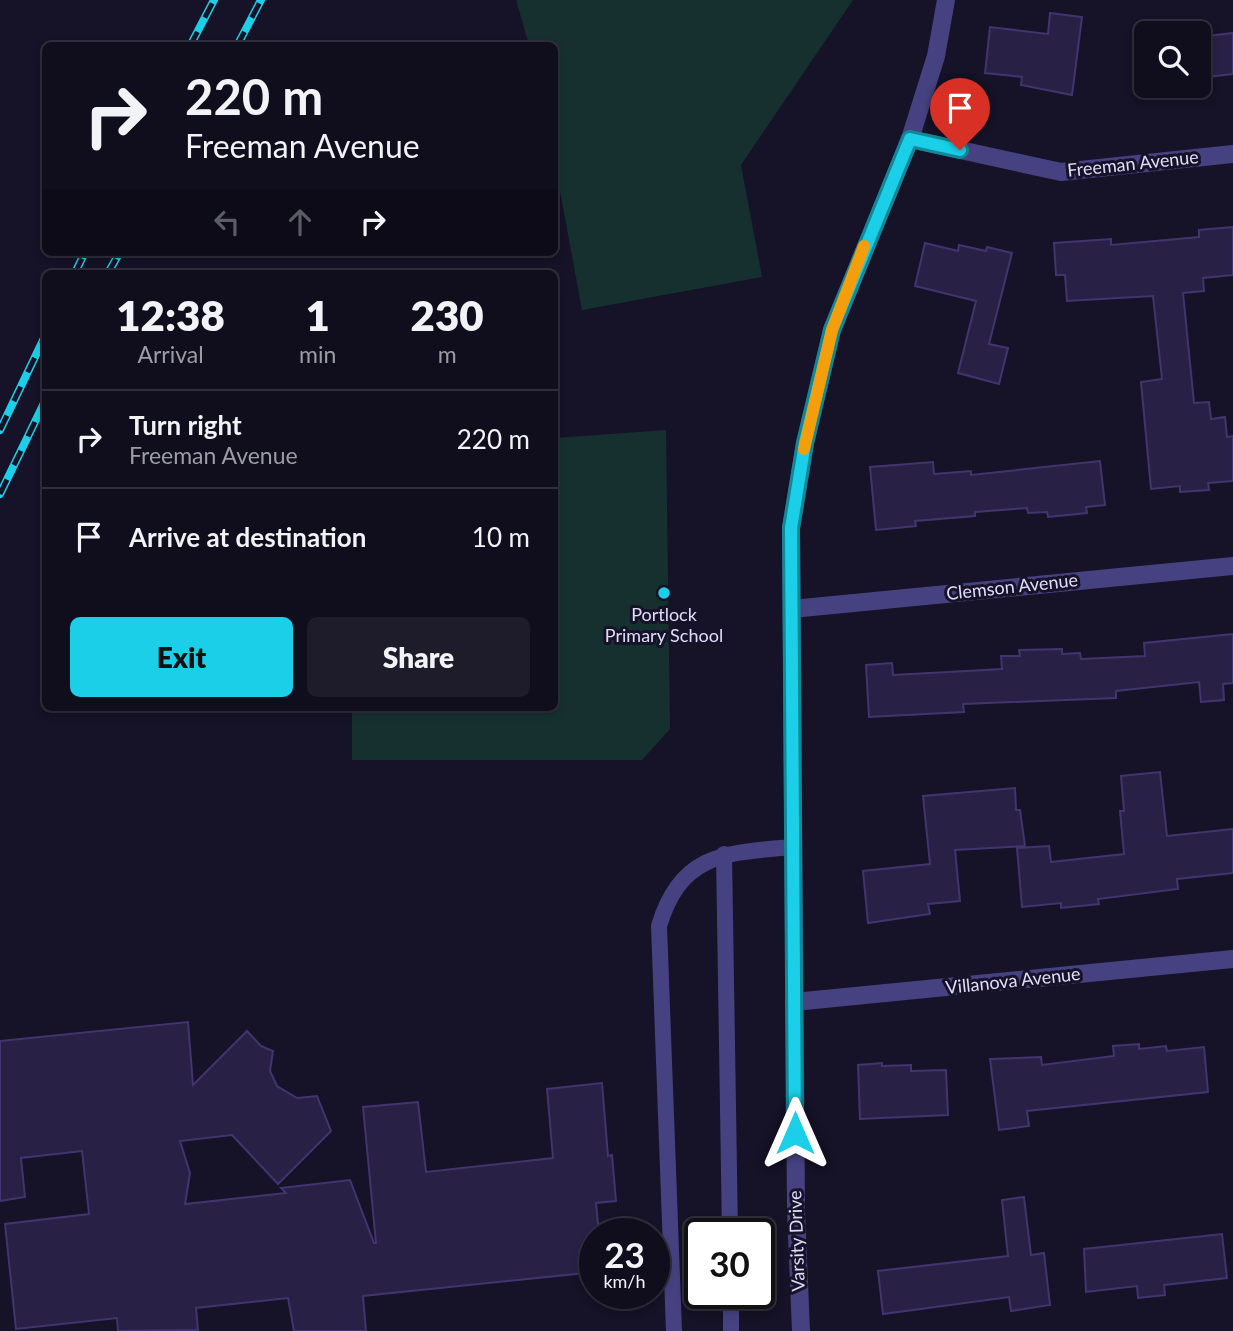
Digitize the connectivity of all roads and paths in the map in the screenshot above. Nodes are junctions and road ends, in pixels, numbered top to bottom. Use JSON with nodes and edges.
{"nodes":[{"id":1,"x":946,"y":0,"type":"edge"},
{"id":2,"x":910,"y":139,"type":"junction"},
{"id":3,"x":1233,"y":154,"type":"edge"},
{"id":4,"x":1233,"y":566,"type":"edge"},
{"id":5,"x":792,"y":609,"type":"junction"},
{"id":6,"x":793,"y":847,"type":"junction"},
{"id":7,"x":724,"y":854,"type":"junction"},
{"id":8,"x":1233,"y":959,"type":"edge"},
{"id":9,"x":794,"y":1002,"type":"junction"},
{"id":10,"x":730,"y":1218,"type":"edge"},
{"id":11,"x":731,"y":1309,"type":"edge"},
{"id":12,"x":674,"y":1331,"type":"edge"},
{"id":13,"x":731,"y":1331,"type":"edge"},
{"id":14,"x":801,"y":1331,"type":"edge"}],
"edges":[{"from":1,"to":2,"type":"street","name":"Varsity Drive"},
{"from":2,"to":3,"type":"street","name":"Freeman Avenue"},
{"from":2,"to":5,"type":"street","name":"Varsity Drive"},
{"from":4,"to":5,"type":"street","name":"Clemson Avenue"},
{"from":5,"to":6,"type":"street","name":"Varsity Drive"},
{"from":6,"to":7,"type":"lane"},
{"from":6,"to":9,"type":"street","name":"Varsity Drive"},
{"from":7,"to":10,"type":"lane"},
{"from":7,"to":12,"type":"lane"},
{"from":8,"to":9,"type":"street","name":"Villanova Avenue"},
{"from":9,"to":14,"type":"street","name":"Varsity Drive"},
{"from":11,"to":13,"type":"lane"}]}
